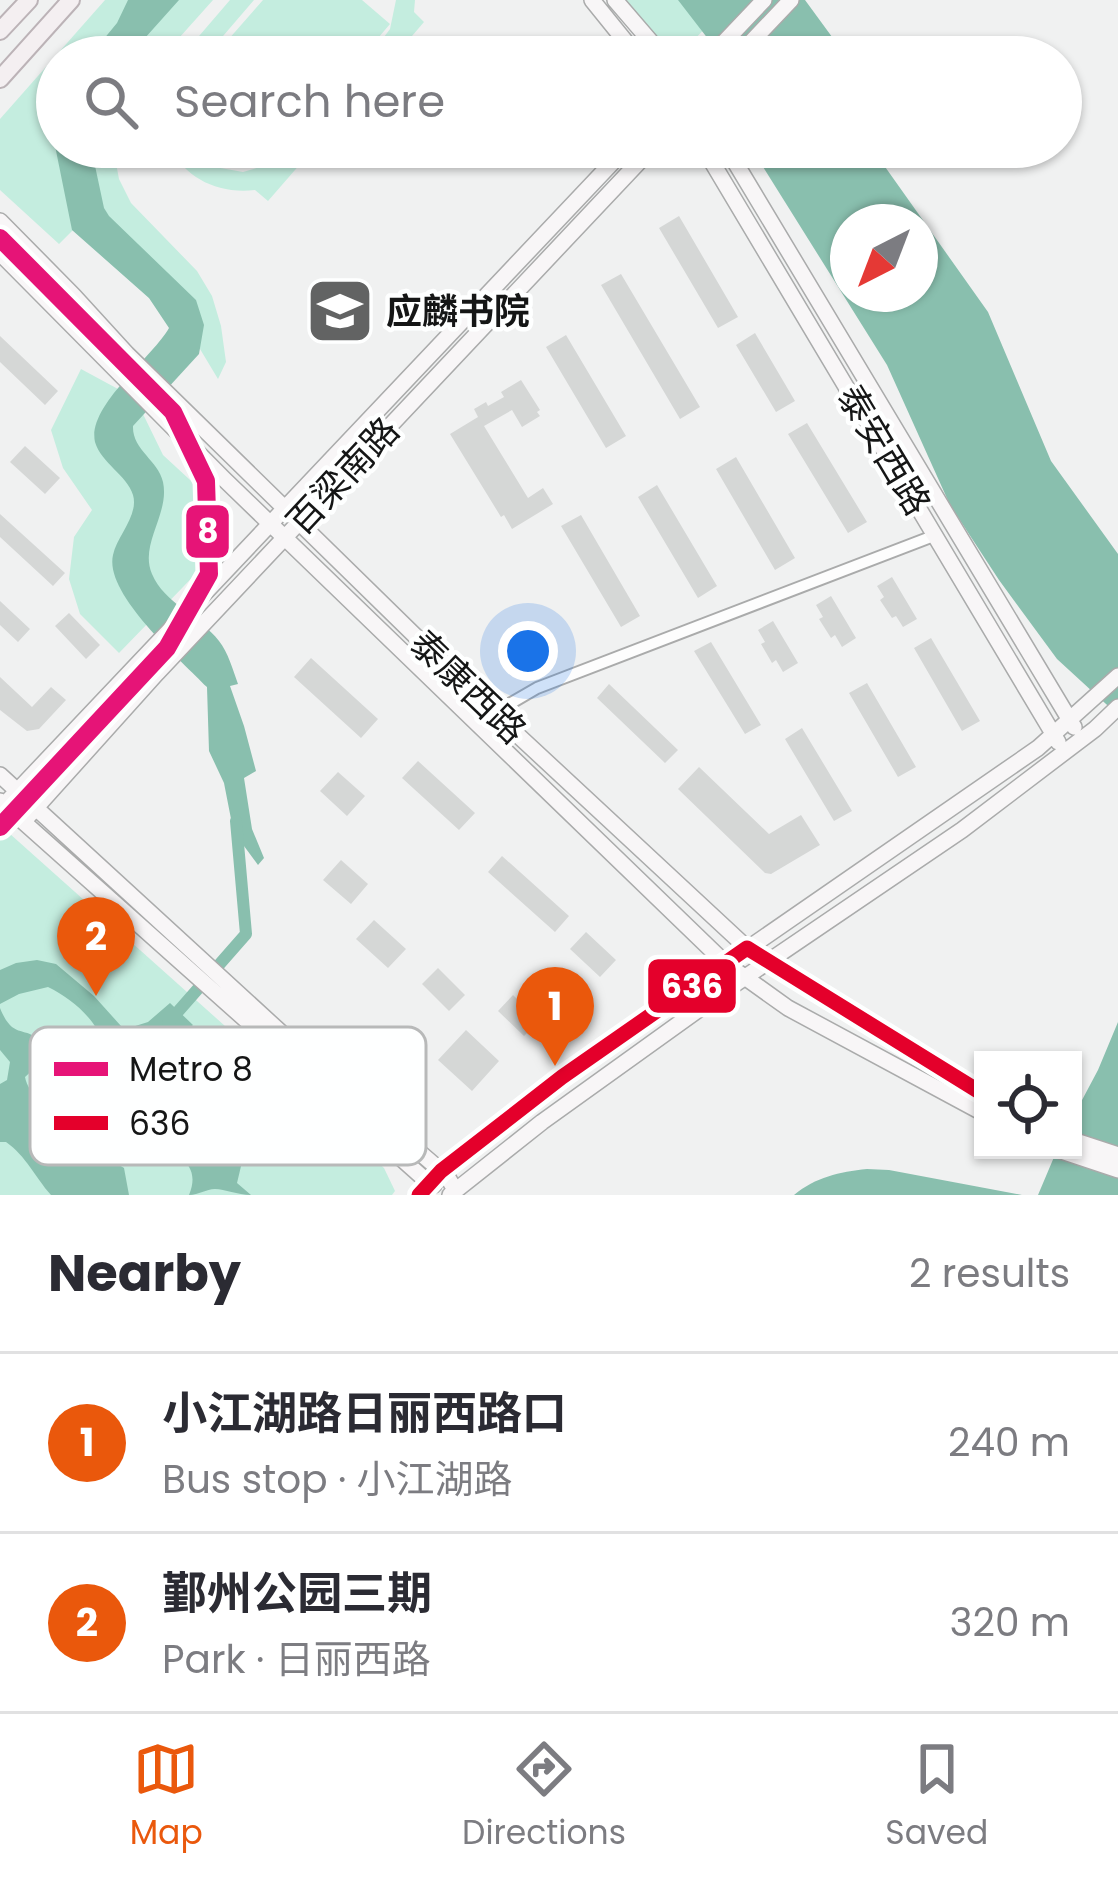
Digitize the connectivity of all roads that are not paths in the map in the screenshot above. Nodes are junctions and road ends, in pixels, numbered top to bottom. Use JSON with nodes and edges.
{"nodes":[{"id":1,"x":28,"y":0,"type":"edge"},
{"id":2,"x":71,"y":0,"type":"edge"},
{"id":3,"x":592,"y":0,"type":"edge"},
{"id":4,"x":615,"y":0,"type":"edge"},
{"id":5,"x":764,"y":0,"type":"edge"},
{"id":6,"x":791,"y":0,"type":"edge"},
{"id":7,"x":0,"y":32,"type":"edge"},
{"id":8,"x":39,"y":36,"type":"edge"},
{"id":9,"x":621,"y":36,"type":"edge"},
{"id":10,"x":646,"y":36,"type":"edge"},
{"id":11,"x":730,"y":36,"type":"edge"},
{"id":12,"x":756,"y":36,"type":"edge"},
{"id":13,"x":36,"y":39,"type":"edge"},
{"id":14,"x":0,"y":79,"type":"edge"},
{"id":15,"x":607,"y":168,"type":"edge"},
{"id":16,"x":632,"y":168,"type":"edge"},
{"id":17,"x":716,"y":168,"type":"edge"},
{"id":18,"x":739,"y":168,"type":"edge"},
{"id":19,"x":0,"y":221,"type":"edge"},
{"id":20,"x":0,"y":253,"type":"edge"},
{"id":21,"x":285,"y":509,"type":"junction"},
{"id":22,"x":299,"y":523,"type":"junction"},
{"id":23,"x":271,"y":524,"type":"junction"},
{"id":24,"x":936,"y":535,"type":"junction"},
{"id":25,"x":285,"y":537,"type":"junction"},
{"id":26,"x":1118,"y":676,"type":"edge"},
{"id":27,"x":1113,"y":711,"type":"edge"},
{"id":28,"x":494,"y":713,"type":"junction"},
{"id":29,"x":1070,"y":721,"type":"junction"},
{"id":30,"x":1054,"y":735,"type":"junction"},
{"id":31,"x":1082,"y":739,"type":"junction"},
{"id":32,"x":1064,"y":753,"type":"junction"},
{"id":33,"x":0,"y":775,"type":"edge"},
{"id":34,"x":17,"y":790,"type":"junction"},
{"id":35,"x":2,"y":803,"type":"edge"},
{"id":36,"x":37,"y":807,"type":"junction"},
{"id":37,"x":24,"y":821,"type":"junction"},
{"id":38,"x":747,"y":949,"type":"junction"},
{"id":39,"x":766,"y":962,"type":"junction"},
{"id":40,"x":724,"y":963,"type":"junction"},
{"id":41,"x":744,"y":977,"type":"junction"},
{"id":42,"x":254,"y":1027,"type":"edge"},
{"id":43,"x":273,"y":1027,"type":"edge"},
{"id":44,"x":974,"y":1089,"type":"edge"},
{"id":45,"x":974,"y":1108,"type":"edge"},
{"id":46,"x":1082,"y":1143,"type":"edge"},
{"id":47,"x":1118,"y":1155,"type":"edge"},
{"id":48,"x":1082,"y":1158,"type":"edge"},
{"id":49,"x":1118,"y":1170,"type":"edge"},
{"id":50,"x":430,"y":1183,"type":"edge"},
{"id":51,"x":452,"y":1193,"type":"edge"}],
"edges":[{"from":1,"to":7,"type":"main road"},
{"from":2,"to":8,"type":"main road"},
{"from":3,"to":9,"type":"main road"},
{"from":4,"to":10,"type":"main road"},
{"from":5,"to":11,"type":"main road"},
{"from":6,"to":12,"type":"main road"},
{"from":13,"to":14,"type":"main road"},
{"from":15,"to":21,"type":"main road","name":"百梁南路"},
{"from":16,"to":22,"type":"main road","name":"百梁南路"},
{"from":17,"to":24,"type":"main road","name":"泰安西路"},
{"from":18,"to":29,"type":"main road","name":"泰安西路"},
{"from":19,"to":21,"type":"main road","name":"泰康西路"},
{"from":20,"to":23,"type":"main road","name":"泰康西路"},
{"from":21,"to":22,"type":"main road","name":"泰康西路"},
{"from":21,"to":23,"type":"main road","name":"百梁南路"},
{"from":22,"to":25,"type":"main road","name":"百梁南路"},
{"from":22,"to":28,"type":"main road","name":"泰康西路"},
{"from":23,"to":25,"type":"main road","name":"泰康西路"},
{"from":23,"to":34,"type":"main road","name":"百梁南路"},
{"from":24,"to":28,"type":"street"},
{"from":24,"to":30,"type":"main road","name":"泰安西路"},
{"from":25,"to":36,"type":"main road","name":"百梁南路"},
{"from":25,"to":40,"type":"main road","name":"泰康西路"},
{"from":26,"to":29,"type":"main road"},
{"from":27,"to":31,"type":"main road"},
{"from":28,"to":38,"type":"main road","name":"泰康西路"},
{"from":29,"to":30,"type":"main road"},
{"from":29,"to":31,"type":"main road","name":"泰安西路"},
{"from":30,"to":32,"type":"main road","name":"泰安西路"},
{"from":30,"to":38,"type":"main road"},
{"from":31,"to":32,"type":"main road"},
{"from":32,"to":39,"type":"main road"},
{"from":33,"to":34,"type":"main road"},
{"from":34,"to":35,"type":"main road","name":"百梁南路"},
{"from":34,"to":36,"type":"main road"},
{"from":35,"to":37,"type":"main road"},
{"from":36,"to":37,"type":"main road","name":"百梁南路"},
{"from":36,"to":43,"type":"main road"},
{"from":37,"to":42,"type":"main road"},
{"from":38,"to":39,"type":"main road","name":"泰康西路"},
{"from":38,"to":40,"type":"main road"},
{"from":39,"to":41,"type":"main road"},
{"from":39,"to":44,"type":"main road","name":"泰康西路"},
{"from":40,"to":41,"type":"main road","name":"泰康西路"},
{"from":40,"to":50,"type":"main road"},
{"from":41,"to":45,"type":"main road","name":"泰康西路"},
{"from":41,"to":51,"type":"main road"},
{"from":46,"to":47,"type":"main road"},
{"from":48,"to":49,"type":"main road"},
{"from":50,"to":51,"type":"main road"}]}
